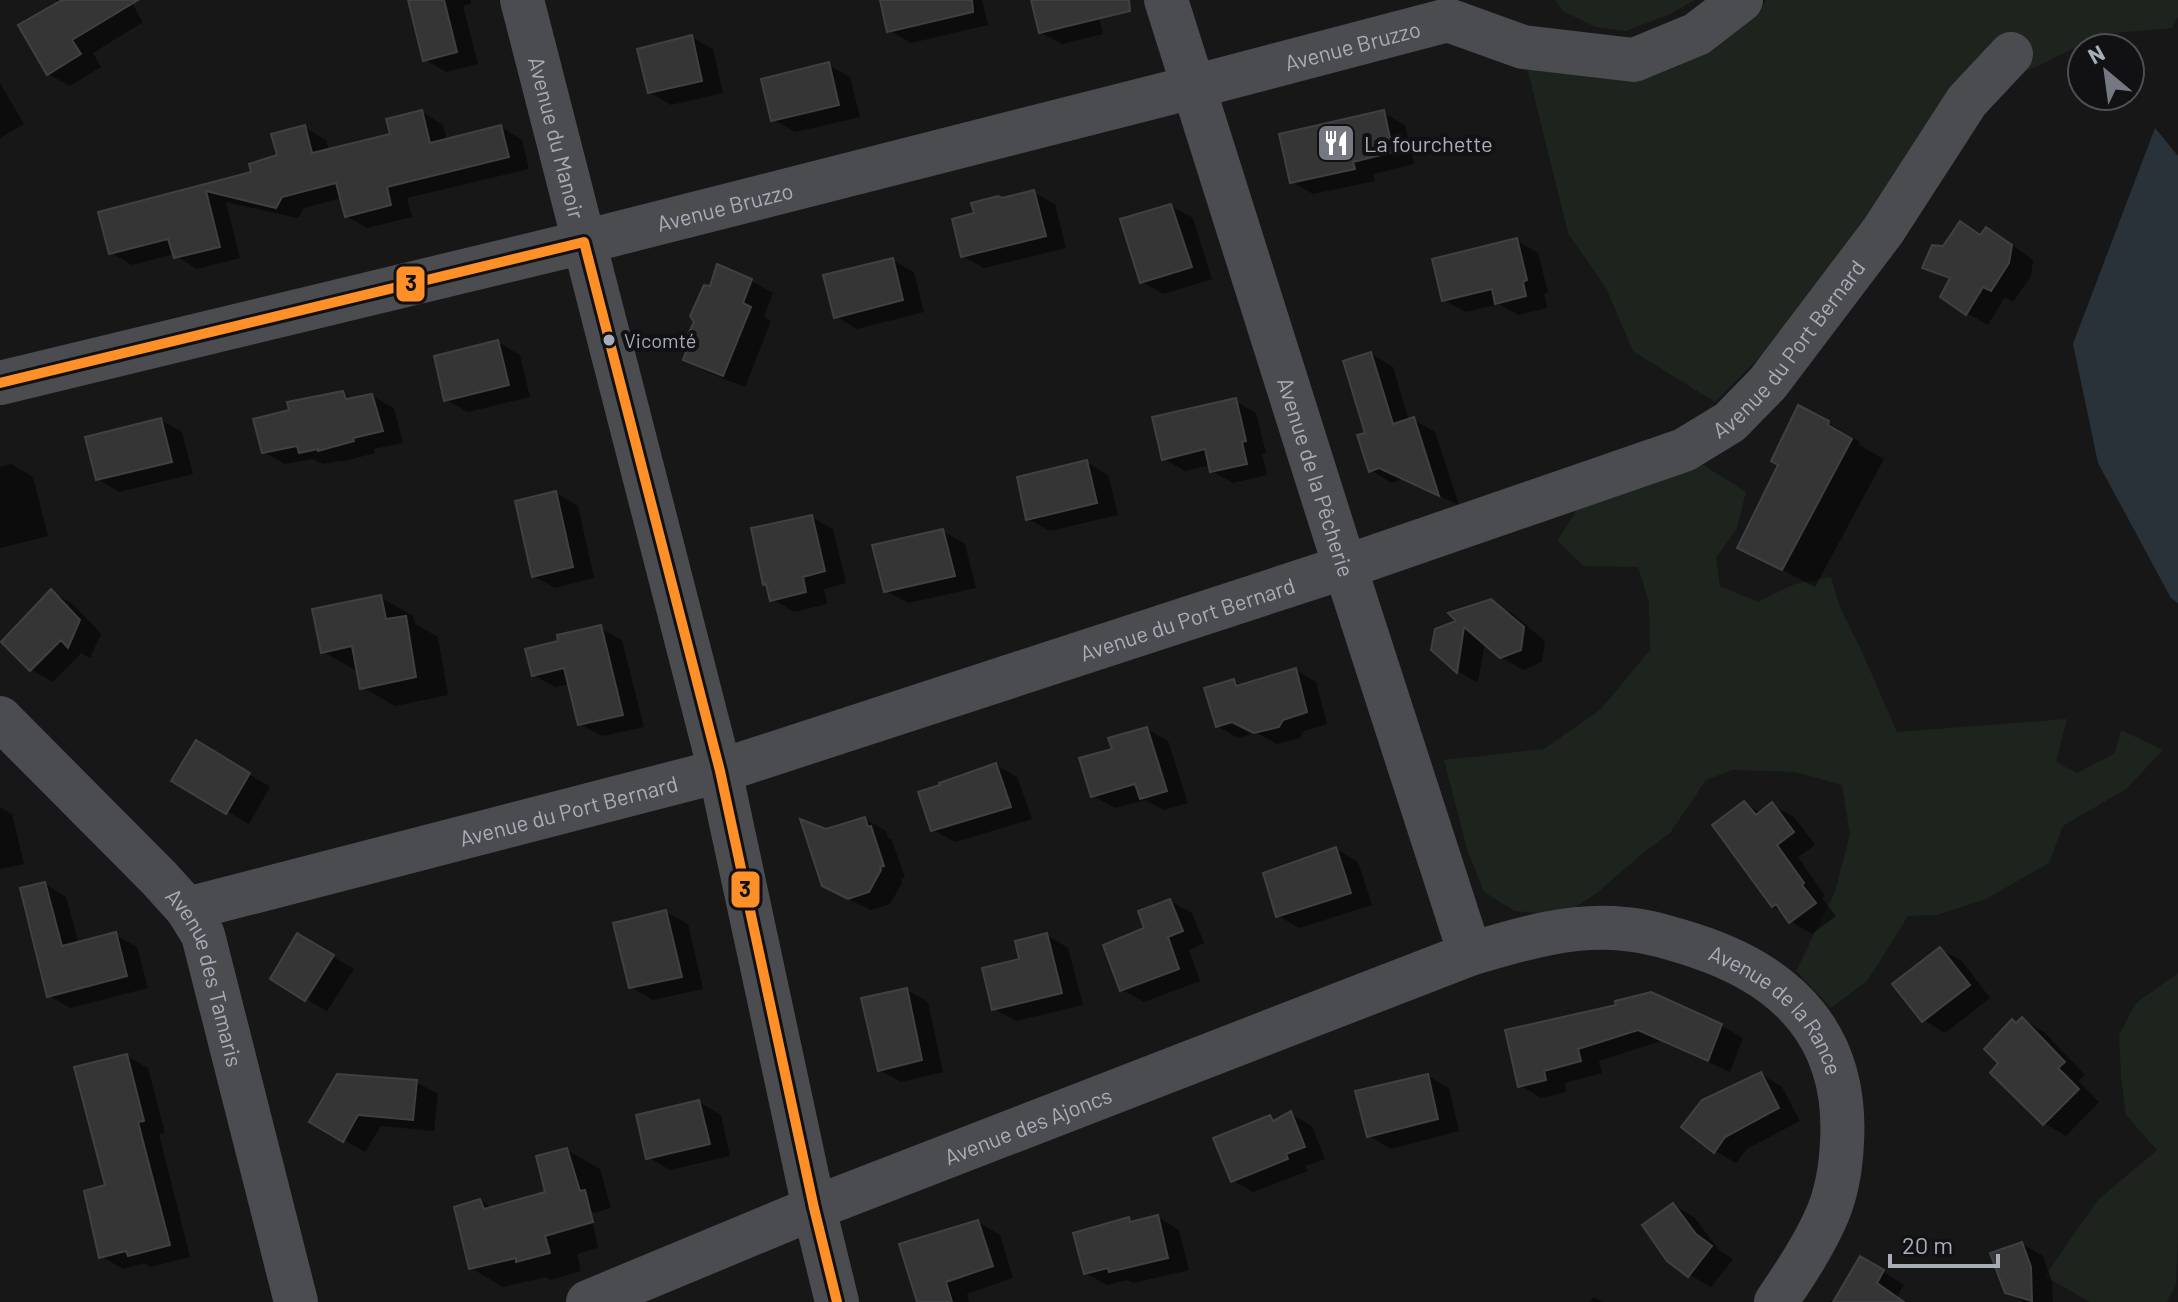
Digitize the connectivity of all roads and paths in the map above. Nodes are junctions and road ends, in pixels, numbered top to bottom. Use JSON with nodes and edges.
{"nodes":[{"id":1,"x":522,"y":0,"type":"edge"},
{"id":2,"x":1166,"y":0,"type":"edge"},
{"id":3,"x":1741,"y":0,"type":"edge"},
{"id":4,"x":1452,"y":10,"type":"edge"},
{"id":5,"x":2011,"y":54,"type":"dead end"},
{"id":6,"x":1193,"y":87,"type":"junction"},
{"id":7,"x":584,"y":242,"type":"junction"},
{"id":8,"x":0,"y":383,"type":"edge"},
{"id":9,"x":1345,"y":567,"type":"junction"},
{"id":10,"x":0,"y":718,"type":"edge"},
{"id":11,"x":720,"y":771,"type":"junction"},
{"id":12,"x":187,"y":909,"type":"junction"},
{"id":13,"x":1470,"y":954,"type":"junction"},
{"id":14,"x":814,"y":1208,"type":"junction"},
{"id":15,"x":296,"y":1302,"type":"edge"},
{"id":16,"x":588,"y":1302,"type":"edge"},
{"id":17,"x":837,"y":1302,"type":"edge"},
{"id":18,"x":1776,"y":1302,"type":"edge"}],
"edges":[{"from":1,"to":7,"type":"street","name":"Avenue du Manoir"},
{"from":2,"to":6,"type":"street","name":"Avenue de la Pêcherie"},
{"from":3,"to":4,"type":"street","name":"Avenue Bruzzo"},
{"from":4,"to":6,"type":"street","name":"Avenue Bruzzo"},
{"from":5,"to":9,"type":"street","name":"Avenue du Port Bernard"},
{"from":6,"to":7,"type":"street","name":"Avenue Bruzzo"},
{"from":6,"to":9,"type":"street","name":"Avenue de la Pêcherie"},
{"from":7,"to":8,"type":"street","name":"Avenue Bruzzo"},
{"from":7,"to":11,"type":"street","name":"Avenue du Manoir"},
{"from":9,"to":11,"type":"street","name":"Avenue du Port Bernard"},
{"from":9,"to":13,"type":"street","name":"Avenue de la Pêcherie"},
{"from":10,"to":12,"type":"street","name":"Avenue des Tamaris"},
{"from":11,"to":12,"type":"street","name":"Avenue du Port Bernard"},
{"from":11,"to":14,"type":"street","name":"Avenue du Manoir"},
{"from":12,"to":15,"type":"street","name":"Avenue des Tamaris"},
{"from":13,"to":14,"type":"street","name":"Avenue des Ajoncs"},
{"from":13,"to":18,"type":"street","name":"Avenue de la Rance"},
{"from":14,"to":16,"type":"street","name":"Avenue des Ajoncs"},
{"from":14,"to":17,"type":"street","name":"Avenue du Manoir"}]}
